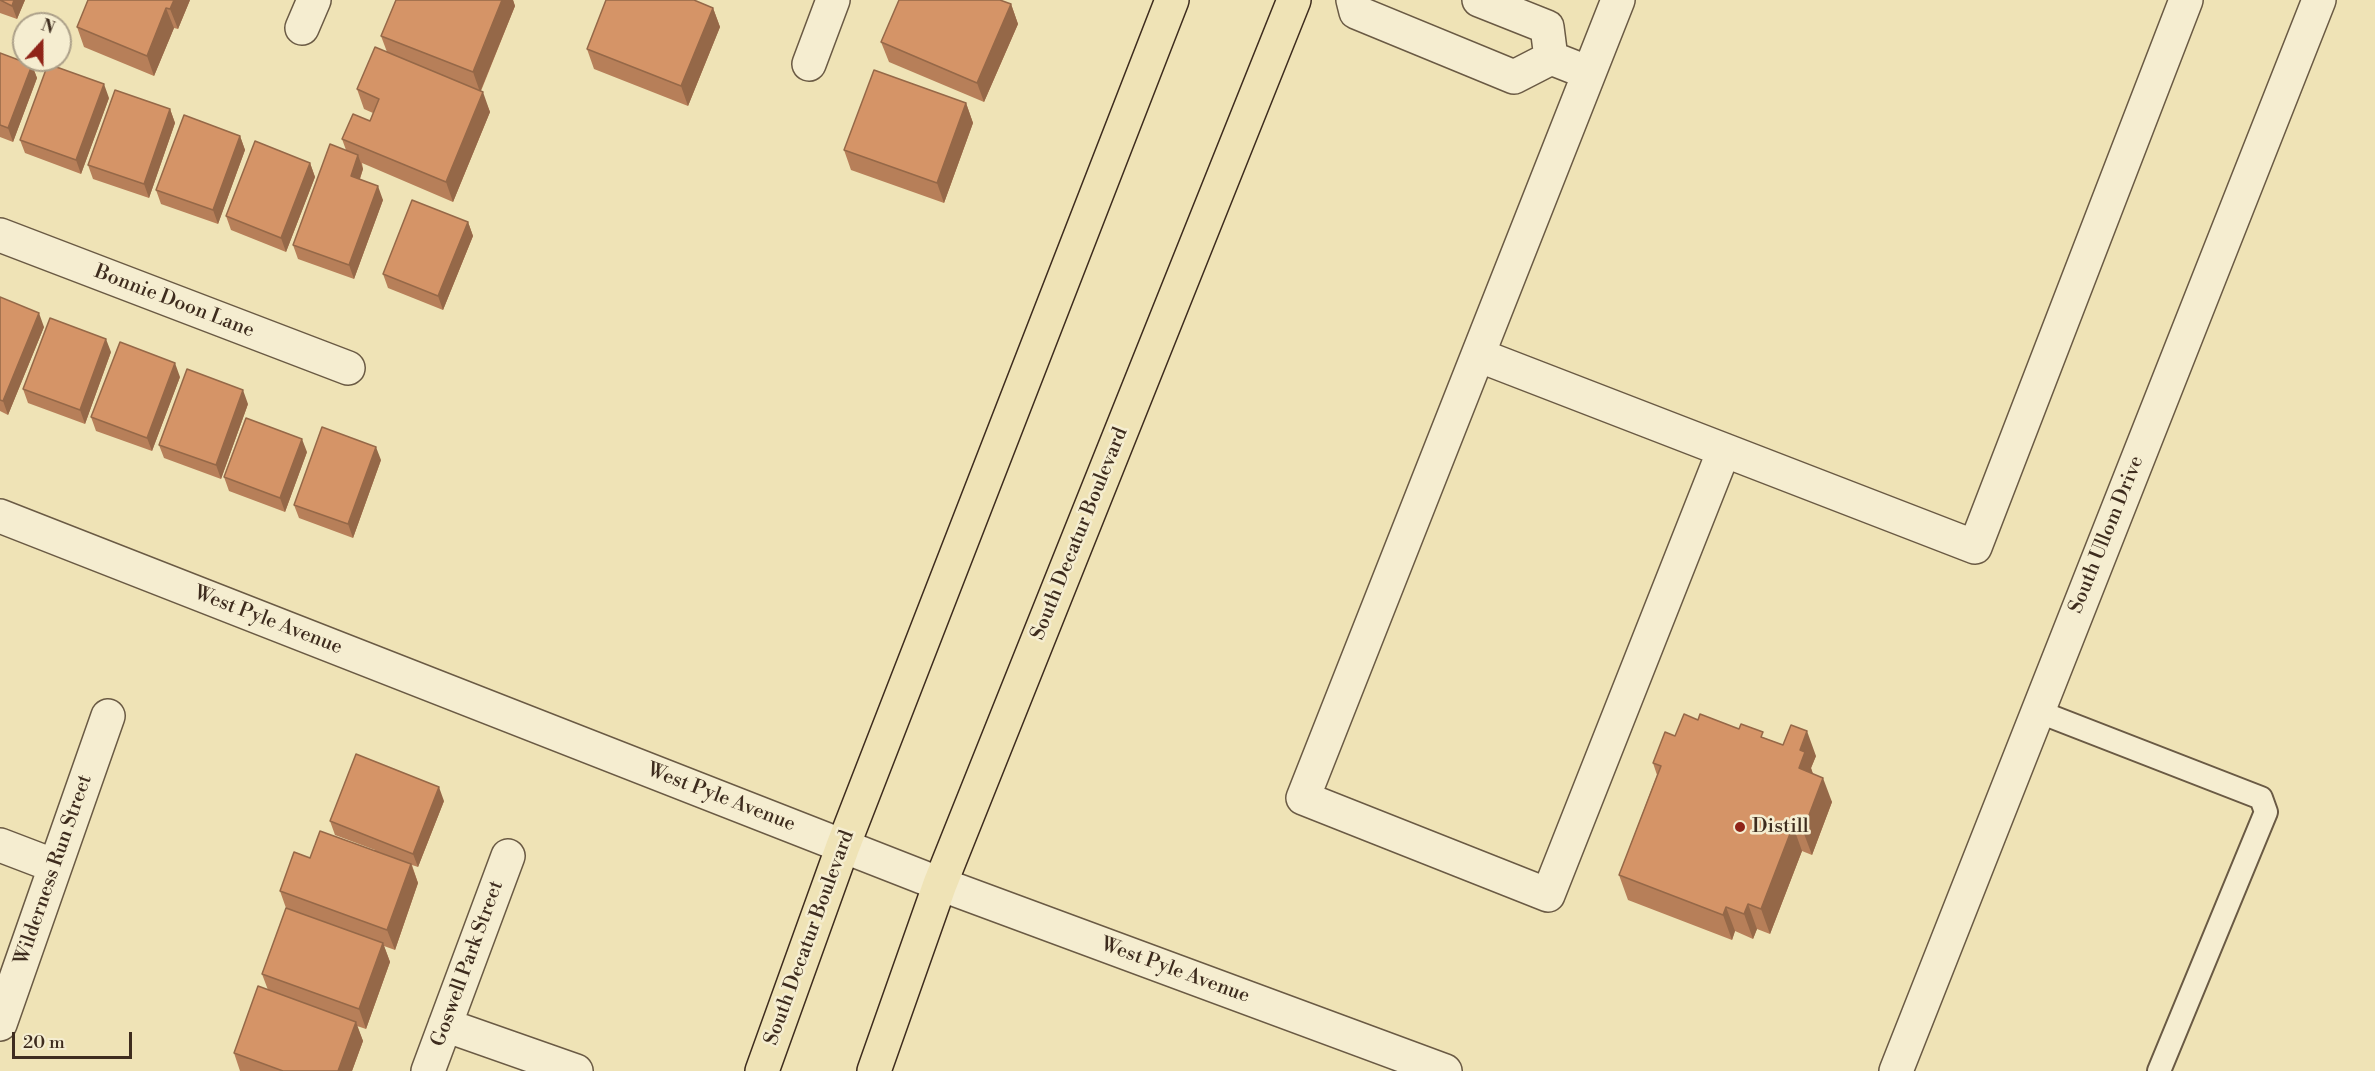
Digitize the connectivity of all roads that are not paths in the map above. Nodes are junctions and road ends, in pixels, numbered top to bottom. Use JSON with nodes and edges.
{"nodes":[{"id":1,"x":833,"y":0,"type":"edge"},
{"id":2,"x":1172,"y":0,"type":"edge"},
{"id":3,"x":1293,"y":0,"type":"edge"},
{"id":4,"x":1353,"y":0,"type":"edge"},
{"id":5,"x":1479,"y":0,"type":"edge"},
{"id":6,"x":1618,"y":0,"type":"edge"},
{"id":7,"x":2186,"y":0,"type":"edge"},
{"id":8,"x":2319,"y":0,"type":"edge"},
{"id":9,"x":1551,"y":58,"type":"junction"},
{"id":10,"x":809,"y":64,"type":"dead end"},
{"id":11,"x":1589,"y":73,"type":"junction"},
{"id":12,"x":0,"y":235,"type":"edge"},
{"id":13,"x":1478,"y":355,"type":"junction"},
{"id":14,"x":348,"y":368,"type":"dead end"},
{"id":15,"x":1724,"y":450,"type":"junction"},
{"id":16,"x":0,"y":516,"type":"edge"},
{"id":17,"x":2037,"y":711,"type":"junction"},
{"id":18,"x":108,"y":716,"type":"dead end"},
{"id":19,"x":0,"y":845,"type":"edge"},
{"id":20,"x":843,"y":846,"type":"junction"},
{"id":21,"x":508,"y":856,"type":"dead end"},
{"id":22,"x":56,"y":866,"type":"junction"},
{"id":23,"x":940,"y":884,"type":"junction"},
{"id":24,"x":0,"y":1024,"type":"edge"},
{"id":25,"x":445,"y":1025,"type":"junction"},
{"id":26,"x":1407,"y":1064,"type":"edge"},
{"id":27,"x":428,"y":1071,"type":"edge"},
{"id":28,"x":576,"y":1071,"type":"edge"},
{"id":29,"x":762,"y":1071,"type":"edge"},
{"id":30,"x":874,"y":1071,"type":"edge"},
{"id":31,"x":1445,"y":1071,"type":"edge"},
{"id":32,"x":1896,"y":1071,"type":"edge"},
{"id":33,"x":2159,"y":1071,"type":"edge"}],
"edges":[{"from":1,"to":10,"type":"street"},
{"from":2,"to":20,"type":"main road","name":"South Decatur Boulevard"},
{"from":3,"to":23,"type":"main road","name":"South Decatur Boulevard"},
{"from":4,"to":9,"type":"street"},
{"from":5,"to":9,"type":"street"},
{"from":6,"to":11,"type":"street"},
{"from":7,"to":15,"type":"street"},
{"from":8,"to":17,"type":"street","name":"South Ullom Drive"},
{"from":9,"to":11,"type":"street"},
{"from":11,"to":13,"type":"street"},
{"from":12,"to":14,"type":"street","name":"Bonnie Doon Lane"},
{"from":13,"to":15,"type":"street"},
{"from":13,"to":15,"type":"street"},
{"from":16,"to":20,"type":"street","name":"West Pyle Avenue"},
{"from":17,"to":32,"type":"street","name":"South Ullom Drive"},
{"from":17,"to":33,"type":"lane"},
{"from":18,"to":22,"type":"street","name":"Wilderness Run Street"},
{"from":19,"to":22,"type":"street"},
{"from":20,"to":23,"type":"street","name":"West Pyle Avenue"},
{"from":20,"to":29,"type":"main road","name":"South Decatur Boulevard"},
{"from":21,"to":25,"type":"street","name":"Goswell Park Street"},
{"from":22,"to":24,"type":"street","name":"Wilderness Run Street"},
{"from":23,"to":26,"type":"street","name":"West Pyle Avenue"},
{"from":23,"to":30,"type":"main road","name":"South Decatur Boulevard"},
{"from":25,"to":27,"type":"street","name":"Goswell Park Street"},
{"from":25,"to":28,"type":"street"},
{"from":26,"to":31,"type":"street","name":"West Pyle Avenue"}]}
